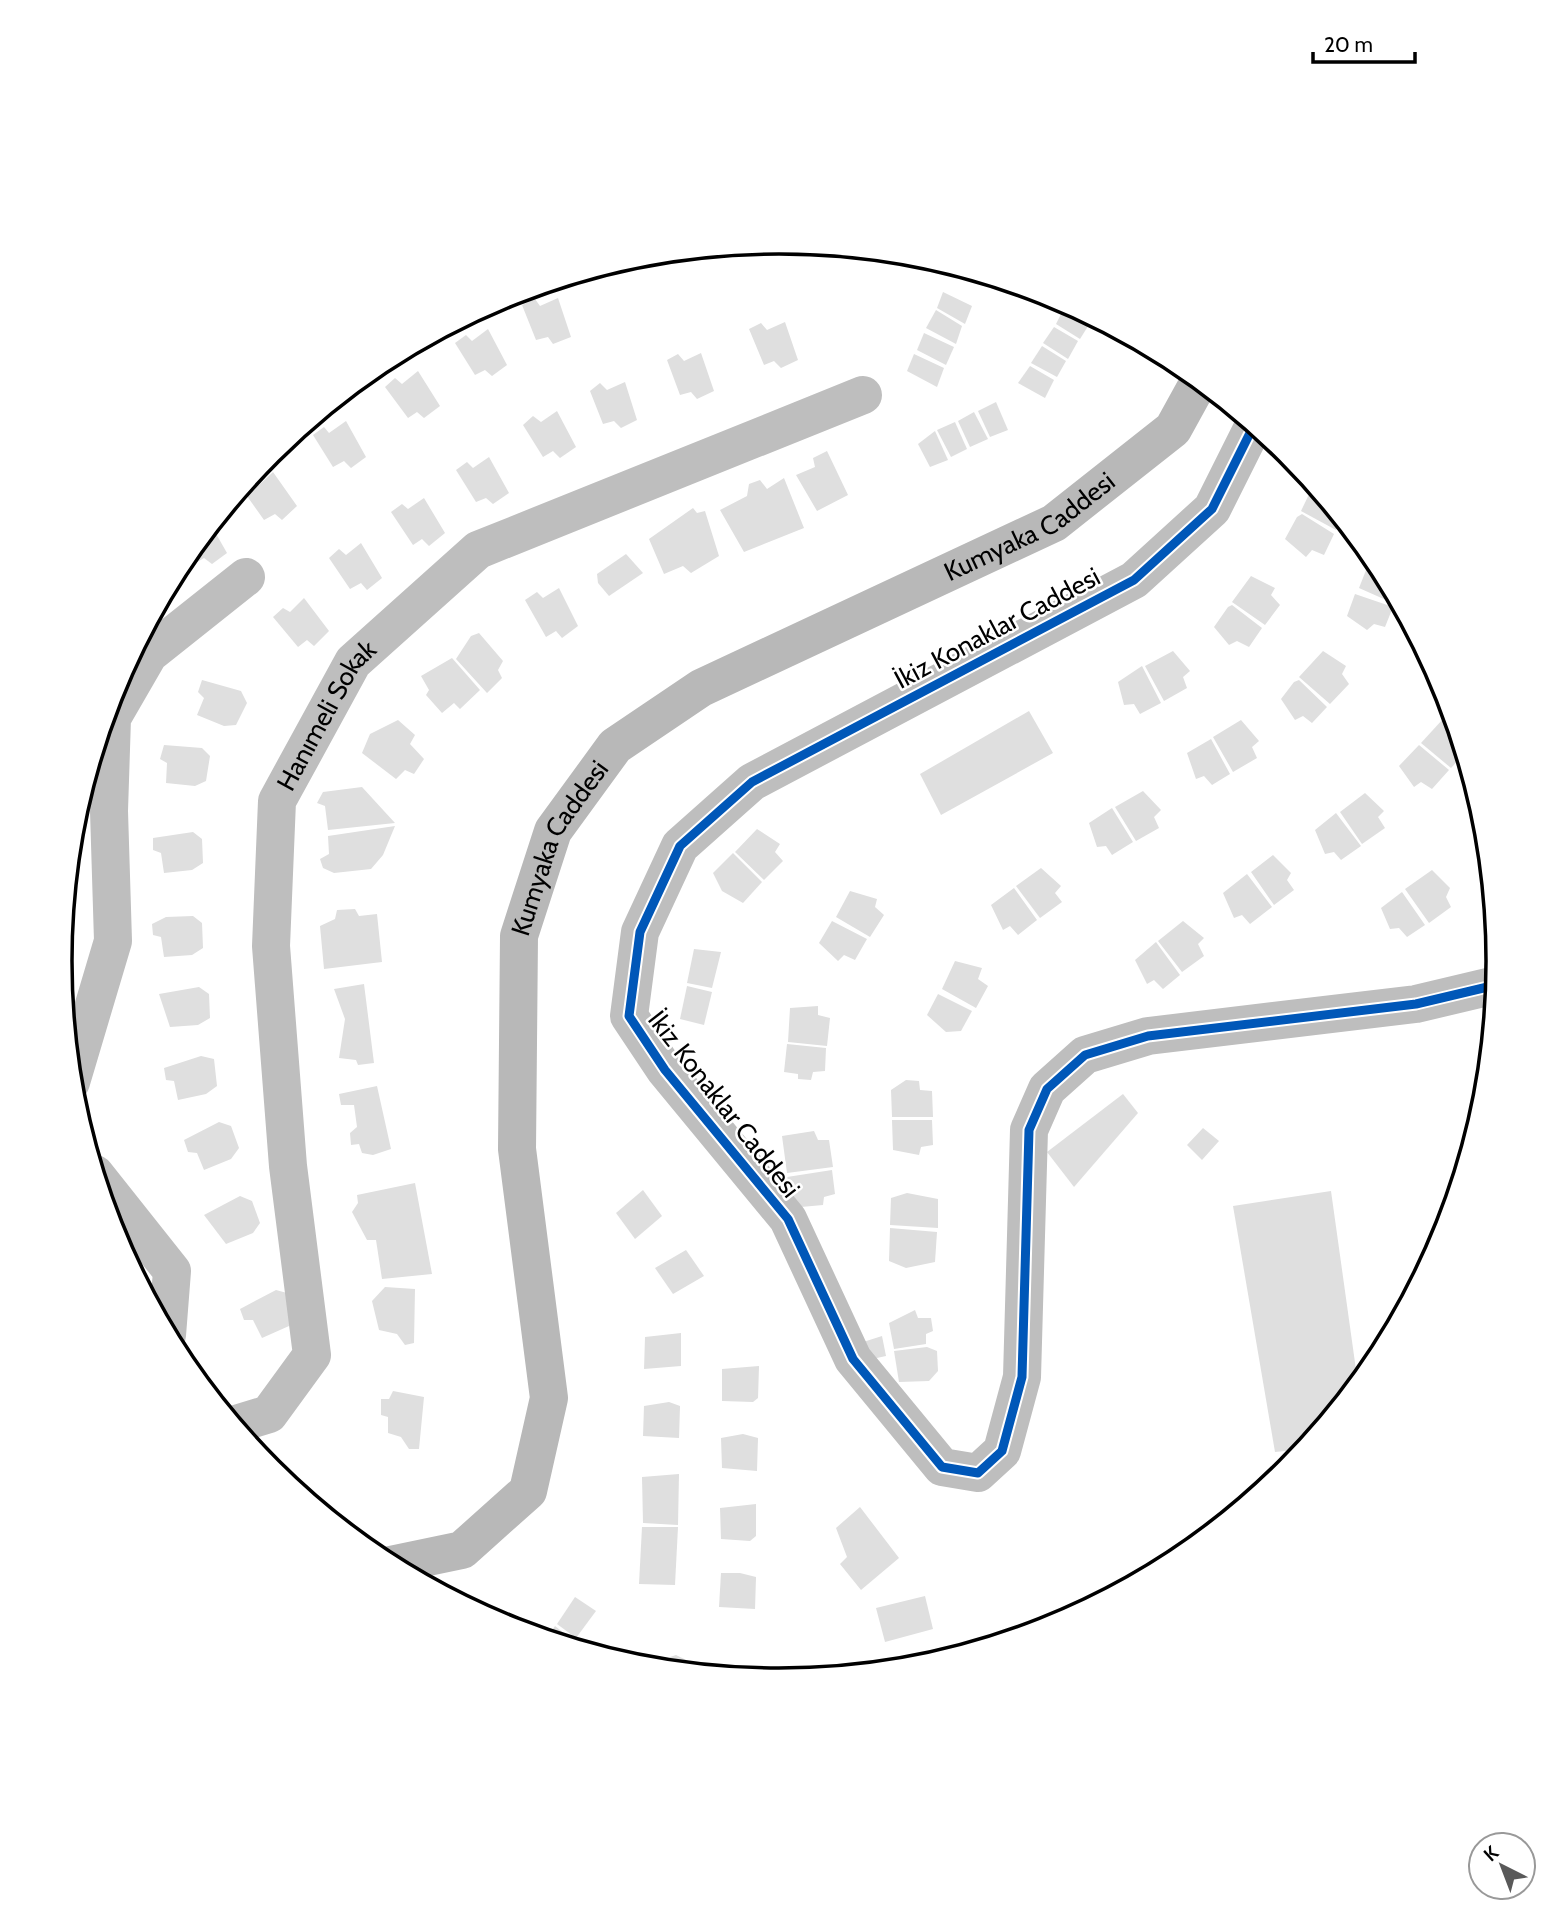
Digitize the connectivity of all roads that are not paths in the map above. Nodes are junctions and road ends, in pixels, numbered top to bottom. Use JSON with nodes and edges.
{"nodes":[{"id":1,"x":1195,"y":389,"type":"edge"},
{"id":2,"x":863,"y":395,"type":"dead end"},
{"id":3,"x":1250,"y":433,"type":"edge"},
{"id":4,"x":246,"y":577,"type":"dead end"},
{"id":5,"x":122,"y":701,"type":"edge"},
{"id":6,"x":112,"y":727,"type":"edge"},
{"id":7,"x":1485,"y":988,"type":"edge"},
{"id":8,"x":79,"y":1057,"type":"edge"},
{"id":9,"x":112,"y":1195,"type":"edge"},
{"id":10,"x":168,"y":1317,"type":"edge"},
{"id":11,"x":243,"y":1422,"type":"edge"},
{"id":12,"x":406,"y":1562,"type":"edge"}],
"edges":[{"from":1,"to":12,"type":"main road","name":"Kumyaka Caddesi"},
{"from":2,"to":11,"type":"street","name":"Hanımeli Sokak"},
{"from":3,"to":7,"type":"street","name":"İkiz Konaklar Caddesi"},
{"from":4,"to":5,"type":"street"},
{"from":6,"to":8,"type":"street"},
{"from":9,"to":10,"type":"street"}]}
